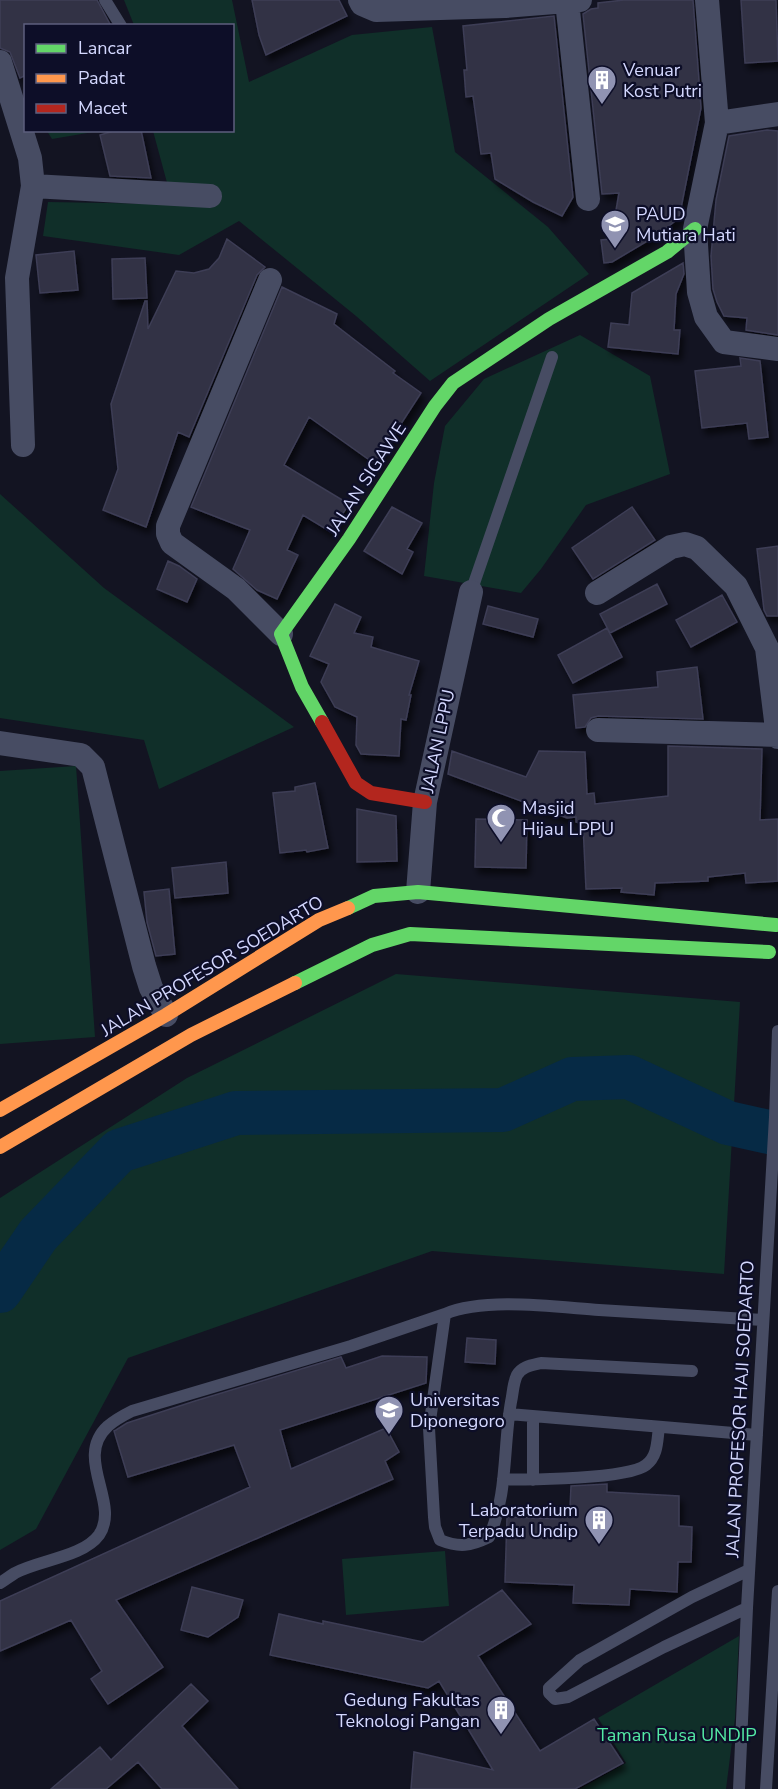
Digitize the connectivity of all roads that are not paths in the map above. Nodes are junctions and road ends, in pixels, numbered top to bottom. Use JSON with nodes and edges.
{"nodes":[{"id":1,"x":105,"y":0,"type":"edge"},
{"id":2,"x":707,"y":0,"type":"edge"},
{"id":3,"x":573,"y":1,"type":"edge"},
{"id":4,"x":368,"y":5,"type":"edge"},
{"id":5,"x":120,"y":24,"type":"edge"},
{"id":6,"x":0,"y":62,"type":"edge"},
{"id":7,"x":778,"y":114,"type":"edge"},
{"id":8,"x":717,"y":123,"type":"junction"},
{"id":9,"x":33,"y":186,"type":"junction"},
{"id":10,"x":210,"y":196,"type":"dead end"},
{"id":11,"x":588,"y":199,"type":"dead end"},
{"id":12,"x":695,"y":229,"type":"junction"},
{"id":13,"x":270,"y":280,"type":"dead end"},
{"id":14,"x":778,"y":349,"type":"edge"},
{"id":15,"x":552,"y":357,"type":"dead end"},
{"id":16,"x":23,"y":445,"type":"dead end"},
{"id":17,"x":471,"y":592,"type":"joint"},
{"id":18,"x":597,"y":593,"type":"dead end"},
{"id":19,"x":281,"y":634,"type":"junction"},
{"id":20,"x":598,"y":730,"type":"dead end"},
{"id":21,"x":778,"y":736,"type":"edge"},
{"id":22,"x":0,"y":743,"type":"edge"},
{"id":23,"x":424,"y":802,"type":"junction"},
{"id":24,"x":417,"y":897,"type":"junction"},
{"id":25,"x":777,"y":925,"type":"edge"},
{"id":26,"x":166,"y":1015,"type":"junction"},
{"id":27,"x":778,"y":1031,"type":"edge"},
{"id":28,"x":0,"y":1110,"type":"edge"},
{"id":29,"x":2,"y":1142,"type":"edge"},
{"id":30,"x":446,"y":1314,"type":"junction"},
{"id":31,"x":763,"y":1320,"type":"junction"},
{"id":32,"x":692,"y":1371,"type":"dead end"},
{"id":33,"x":509,"y":1414,"type":"junction"},
{"id":34,"x":533,"y":1418,"type":"junction"},
{"id":35,"x":658,"y":1427,"type":"junction"},
{"id":36,"x":757,"y":1435,"type":"junction"},
{"id":37,"x":503,"y":1479,"type":"junction"},
{"id":38,"x":533,"y":1480,"type":"junction"},
{"id":39,"x":750,"y":1570,"type":"junction"},
{"id":40,"x":0,"y":1583,"type":"edge"},
{"id":41,"x":778,"y":1591,"type":"edge"},
{"id":42,"x":747,"y":1608,"type":"junction"},
{"id":43,"x":739,"y":1789,"type":"edge"},
{"id":44,"x":766,"y":1789,"type":"edge"}],
"edges":[{"from":1,"to":5,"type":"lane"},
{"from":2,"to":8,"type":"street"},
{"from":3,"to":4,"type":"street"},
{"from":3,"to":11,"type":"street"},
{"from":6,"to":9,"type":"street"},
{"from":7,"to":8,"type":"street"},
{"from":8,"to":12,"type":"street"},
{"from":9,"to":10,"type":"street"},
{"from":9,"to":16,"type":"street"},
{"from":12,"to":14,"type":"street"},
{"from":12,"to":19,"type":"street","name":"JALAN SIGAWE"},
{"from":13,"to":19,"type":"street"},
{"from":15,"to":17,"type":"lane"},
{"from":17,"to":23,"type":"street","name":"JALAN LPPU"},
{"from":18,"to":21,"type":"street"},
{"from":19,"to":23,"type":"street"},
{"from":20,"to":21,"type":"street"},
{"from":22,"to":26,"type":"street"},
{"from":23,"to":24,"type":"street","name":"JALAN LPPU"},
{"from":24,"to":25,"type":"street","name":"JALAN PROFESOR SOEDARTO"},
{"from":24,"to":26,"type":"street","name":"JALAN PROFESOR SOEDARTO"},
{"from":25,"to":29,"type":"street","name":"JALAN PROFESOR SOEDARTO"},
{"from":26,"to":28,"type":"street","name":"JALAN PROFESOR SOEDARTO"},
{"from":27,"to":31,"type":"lane","name":"JALAN PROFESOR HAJI SOEDARTO"},
{"from":30,"to":31,"type":"lane"},
{"from":30,"to":37,"type":"lane"},
{"from":30,"to":40,"type":"lane"},
{"from":31,"to":36,"type":"lane","name":"JALAN PROFESOR HAJI SOEDARTO"},
{"from":32,"to":33,"type":"lane"},
{"from":33,"to":34,"type":"lane"},
{"from":33,"to":37,"type":"lane"},
{"from":34,"to":35,"type":"lane"},
{"from":34,"to":38,"type":"lane"},
{"from":35,"to":36,"type":"lane"},
{"from":35,"to":38,"type":"lane"},
{"from":36,"to":39,"type":"lane","name":"JALAN PROFESOR HAJI SOEDARTO"},
{"from":37,"to":38,"type":"lane"},
{"from":39,"to":42,"type":"lane","name":"JALAN PROFESOR HAJI SOEDARTO"},
{"from":39,"to":42,"type":"lane"},
{"from":41,"to":44,"type":"lane"},
{"from":42,"to":43,"type":"lane","name":"JALAN PROFESOR HAJI SOEDARTO"}]}
